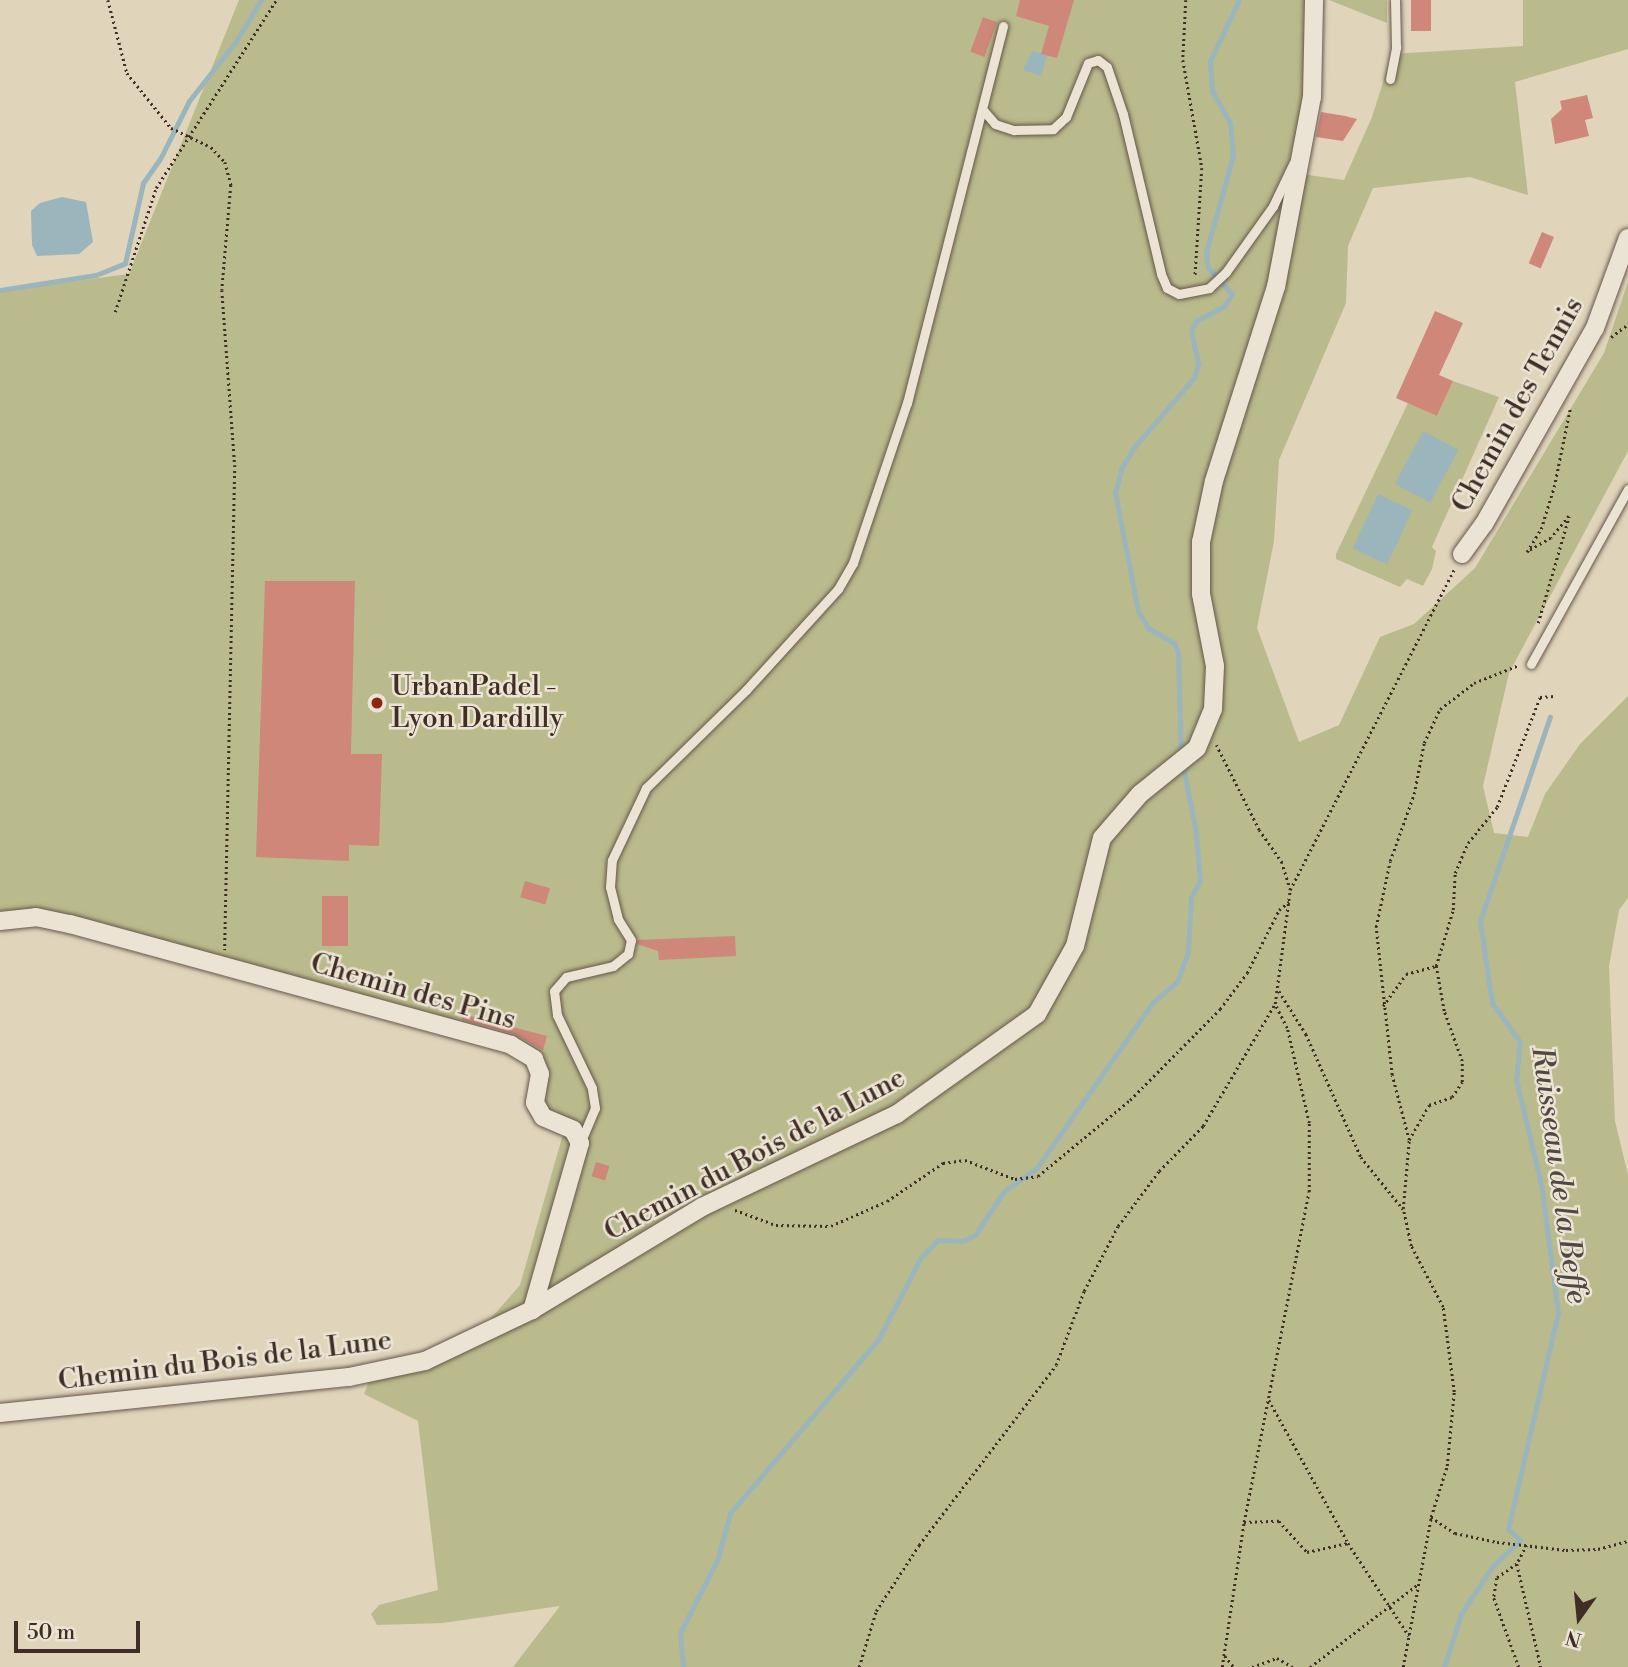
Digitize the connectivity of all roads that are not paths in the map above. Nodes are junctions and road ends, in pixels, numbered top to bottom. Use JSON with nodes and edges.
{"nodes":[{"id":1,"x":1314,"y":0,"type":"edge"},
{"id":2,"x":1395,"y":0,"type":"edge"},
{"id":3,"x":1003,"y":26,"type":"dead end"},
{"id":4,"x":1390,"y":79,"type":"dead end"},
{"id":5,"x":983,"y":110,"type":"junction"},
{"id":6,"x":1300,"y":148,"type":"junction"},
{"id":7,"x":1628,"y":238,"type":"edge"},
{"id":8,"x":1628,"y":489,"type":"edge"},
{"id":9,"x":1462,"y":554,"type":"road end"},
{"id":10,"x":1532,"y":662,"type":"road end"},
{"id":11,"x":0,"y":921,"type":"edge"},
{"id":12,"x":580,"y":1143,"type":"junction"},
{"id":13,"x":531,"y":1310,"type":"junction"},
{"id":14,"x":0,"y":1413,"type":"edge"}],
"edges":[{"from":1,"to":6,"type":"street","name":"Chemin du Bois de la Lune"},
{"from":2,"to":4,"type":"lane"},
{"from":3,"to":5,"type":"lane"},
{"from":5,"to":6,"type":"lane"},
{"from":5,"to":12,"type":"lane"},
{"from":6,"to":13,"type":"street","name":"Chemin du Bois de la Lune"},
{"from":7,"to":9,"type":"street","name":"Chemin des Tennis"},
{"from":8,"to":10,"type":"lane"},
{"from":11,"to":12,"type":"street","name":"Chemin des Pins"},
{"from":12,"to":13,"type":"street"},
{"from":13,"to":14,"type":"street","name":"Chemin du Bois de la Lune"}]}
